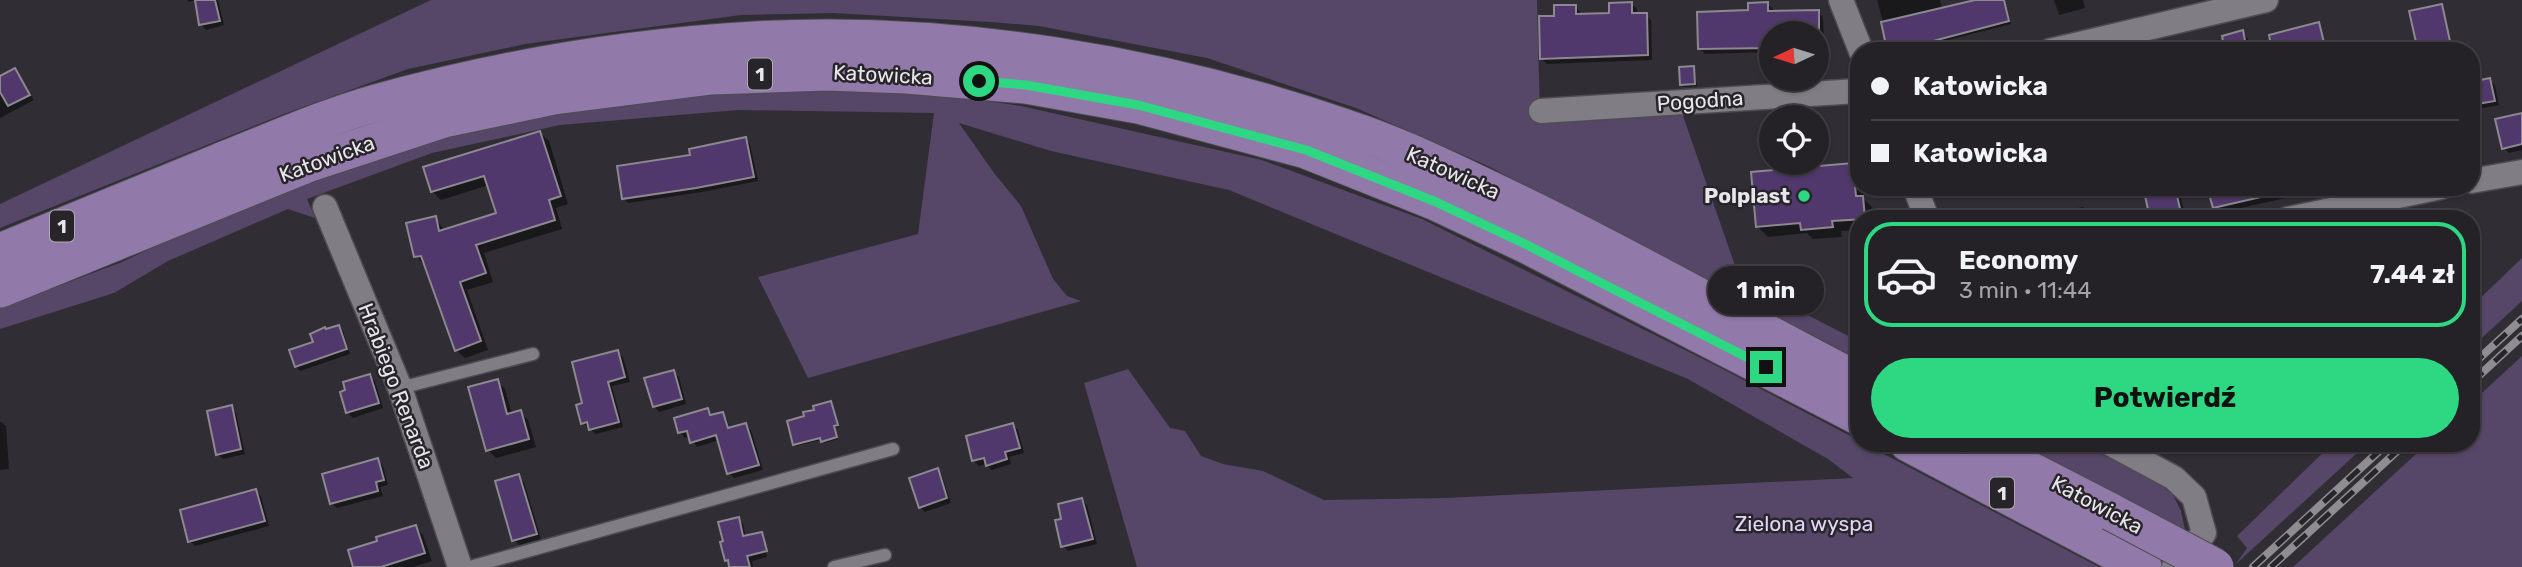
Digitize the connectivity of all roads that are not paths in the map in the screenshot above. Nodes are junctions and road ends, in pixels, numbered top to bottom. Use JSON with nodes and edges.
{"nodes":[{"id":1,"x":1840,"y":0,"type":"edge"},
{"id":2,"x":2266,"y":0,"type":"edge"},
{"id":3,"x":1857,"y":42,"type":"edge"},
{"id":4,"x":2088,"y":42,"type":"edge"},
{"id":5,"x":1850,"y":92,"type":"edge"},
{"id":6,"x":1541,"y":111,"type":"dead end"},
{"id":7,"x":2522,"y":172,"type":"edge"},
{"id":8,"x":2480,"y":179,"type":"edge"},
{"id":9,"x":2398,"y":196,"type":"edge"},
{"id":10,"x":325,"y":207,"type":"dead end"},
{"id":11,"x":2331,"y":210,"type":"edge"},
{"id":12,"x":0,"y":252,"type":"edge"},
{"id":13,"x":0,"y":289,"type":"edge"},
{"id":14,"x":533,"y":354,"type":"dead end"},
{"id":15,"x":1850,"y":377,"type":"edge"},
{"id":16,"x":400,"y":388,"type":"junction"},
{"id":17,"x":1850,"y":412,"type":"edge"},
{"id":18,"x":892,"y":449,"type":"dead end"},
{"id":19,"x":1929,"y":452,"type":"edge"},
{"id":20,"x":1992,"y":452,"type":"edge"},
{"id":21,"x":2126,"y":452,"type":"edge"},
{"id":22,"x":2104,"y":527,"type":"junction"},
{"id":23,"x":885,"y":555,"type":"dead end"},
{"id":24,"x":460,"y":567,"type":"edge"},
{"id":25,"x":470,"y":567,"type":"edge"},
{"id":26,"x":834,"y":567,"type":"edge"},
{"id":27,"x":2143,"y":567,"type":"edge"},
{"id":28,"x":2174,"y":567,"type":"edge"},
{"id":29,"x":2215,"y":567,"type":"edge"}],
"edges":[{"from":1,"to":3,"type":"street"},
{"from":2,"to":4,"type":"street"},
{"from":5,"to":6,"type":"street","name":"Pogodna"},
{"from":7,"to":8,"type":"street"},
{"from":9,"to":11,"type":"street"},
{"from":10,"to":16,"type":"street","name":"Hrabiego Renarda"},
{"from":12,"to":15,"type":"main road","name":"Katowicka","number":"1"},
{"from":13,"to":17,"type":"main road","name":"Katowicka","number":"1"},
{"from":14,"to":16,"type":"lane"},
{"from":16,"to":24,"type":"street","name":"Hrabiego Renarda"},
{"from":18,"to":25,"type":"lane"},
{"from":19,"to":22,"type":"main road","name":"Katowicka","number":"1"},
{"from":20,"to":22,"type":"main road","name":"Katowicka","number":"1"},
{"from":21,"to":28,"type":"street"},
{"from":22,"to":27,"type":"main road","name":"Katowicka","number":"1"},
{"from":22,"to":29,"type":"main road","name":"Katowicka","number":"1","bridge":true},
{"from":23,"to":26,"type":"lane"}]}
